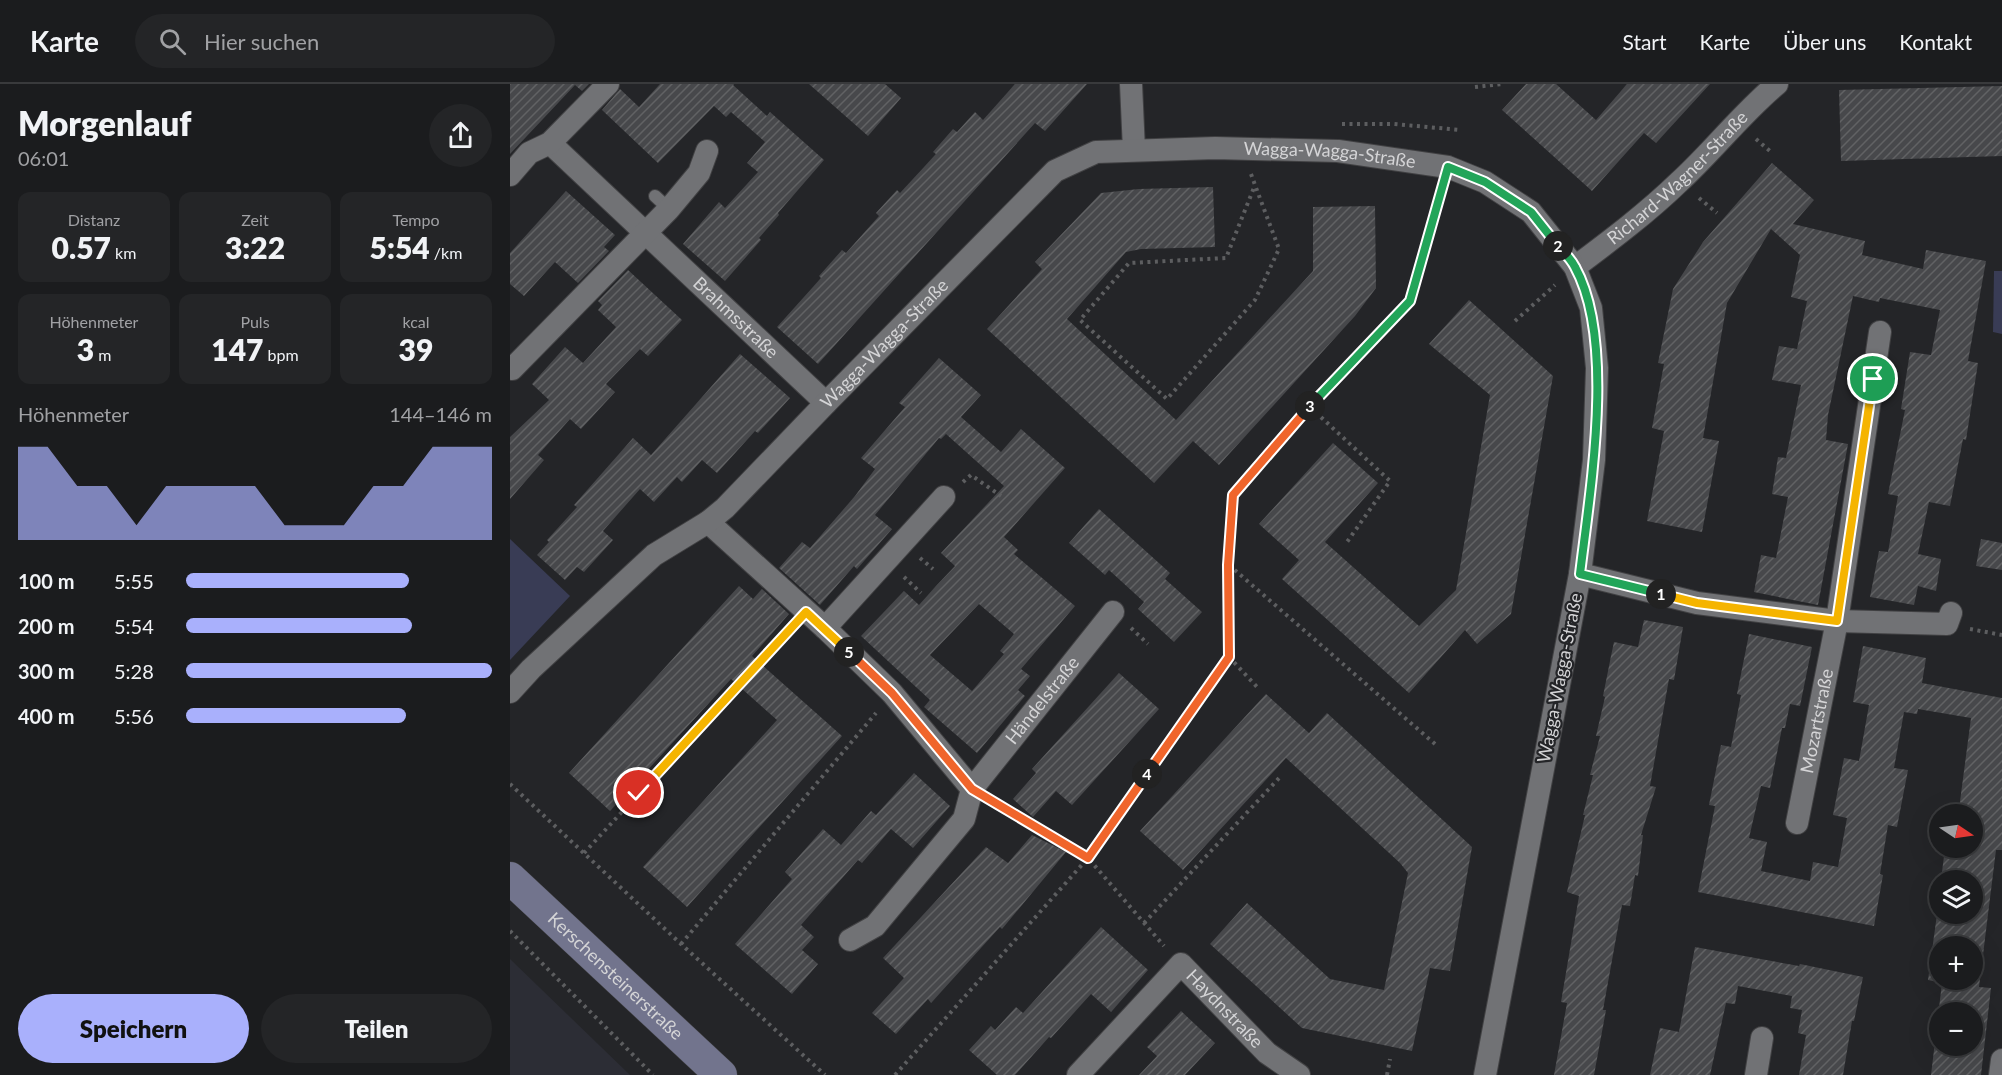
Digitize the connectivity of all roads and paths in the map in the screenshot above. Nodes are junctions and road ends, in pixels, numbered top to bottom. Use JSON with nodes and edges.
{"nodes":[{"id":1,"x":608,"y":84,"type":"edge"},
{"id":2,"x":1131,"y":84,"type":"edge"},
{"id":3,"x":1502,"y":84,"type":"edge"},
{"id":4,"x":1777,"y":84,"type":"edge"},
{"id":5,"x":1475,"y":87,"type":"dead end"},
{"id":6,"x":550,"y":143,"type":"junction"},
{"id":7,"x":1242,"y":148,"type":"junction"},
{"id":8,"x":1134,"y":150,"type":"junction"},
{"id":9,"x":708,"y":151,"type":"dead end"},
{"id":10,"x":1448,"y":167,"type":"junction"},
{"id":11,"x":510,"y":175,"type":"edge"},
{"id":12,"x":1255,"y":185,"type":"junction"},
{"id":13,"x":644,"y":232,"type":"junction"},
{"id":14,"x":1575,"y":267,"type":"junction"},
{"id":15,"x":1515,"y":321,"type":"dead end"},
{"id":16,"x":1880,"y":332,"type":"dead end"},
{"id":17,"x":512,"y":369,"type":"dead end"},
{"id":18,"x":826,"y":403,"type":"junction"},
{"id":19,"x":1310,"y":407,"type":"junction"},
{"id":20,"x":944,"y":497,"type":"dead end"},
{"id":21,"x":708,"y":522,"type":"junction"},
{"id":22,"x":1347,"y":542,"type":"dead end"},
{"id":23,"x":1228,"y":565,"type":"junction"},
{"id":24,"x":1580,"y":574,"type":"junction"},
{"id":25,"x":806,"y":612,"type":"junction"},
{"id":26,"x":1113,"y":612,"type":"dead end"},
{"id":27,"x":1951,"y":613,"type":"dead end"},
{"id":28,"x":1837,"y":621,"type":"junction"},
{"id":29,"x":825,"y":628,"type":"junction"},
{"id":30,"x":1229,"y":657,"type":"junction"},
{"id":31,"x":1258,"y":688,"type":"dead end"},
{"id":32,"x":510,"y":692,"type":"edge"},
{"id":33,"x":892,"y":693,"type":"junction"},
{"id":34,"x":1435,"y":744,"type":"dead end"},
{"id":35,"x":1280,"y":777,"type":"dead end"},
{"id":36,"x":510,"y":784,"type":"edge"},
{"id":37,"x":972,"y":789,"type":"junction"},
{"id":38,"x":1797,"y":824,"type":"dead end"},
{"id":39,"x":584,"y":853,"type":"junction"},
{"id":40,"x":1088,"y":858,"type":"junction"},
{"id":41,"x":510,"y":878,"type":"edge"},
{"id":42,"x":1144,"y":923,"type":"junction"},
{"id":43,"x":510,"y":931,"type":"edge"},
{"id":44,"x":850,"y":940,"type":"dead end"},
{"id":45,"x":681,"y":944,"type":"junction"},
{"id":46,"x":1181,"y":964,"type":"junction"},
{"id":47,"x":1762,"y":1038,"type":"dead end"},
{"id":48,"x":1390,"y":1059,"type":"dead end"},
{"id":49,"x":2002,"y":1060,"type":"edge"},
{"id":50,"x":653,"y":1075,"type":"edge"},
{"id":51,"x":721,"y":1075,"type":"edge"},
{"id":52,"x":825,"y":1075,"type":"edge"},
{"id":53,"x":895,"y":1075,"type":"edge"},
{"id":54,"x":1078,"y":1075,"type":"edge"},
{"id":55,"x":1299,"y":1075,"type":"edge"},
{"id":56,"x":1388,"y":1075,"type":"edge"},
{"id":57,"x":1485,"y":1075,"type":"edge"},
{"id":58,"x":1756,"y":1075,"type":"edge"},
{"id":59,"x":2000,"y":1075,"type":"edge"}],
"edges":[{"from":1,"to":6,"type":"street"},
{"from":2,"to":8,"type":"street"},
{"from":3,"to":5,"type":"path"},
{"from":4,"to":14,"type":"street","name":"Richard-Wagner-Straße"},
{"from":6,"to":11,"type":"street"},
{"from":6,"to":13,"type":"street","name":"Brahmsstraße"},
{"from":7,"to":8,"type":"street","name":"Wagga-Wagga-Straße"},
{"from":7,"to":10,"type":"street","name":"Wagga-Wagga-Straße"},
{"from":7,"to":12,"type":"path"},
{"from":8,"to":18,"type":"street","name":"Wagga-Wagga-Straße"},
{"from":9,"to":13,"type":"street"},
{"from":10,"to":14,"type":"street","name":"Wagga-Wagga-Straße"},
{"from":10,"to":19,"type":"path"},
{"from":12,"to":12,"type":"path"},
{"from":13,"to":17,"type":"street"},
{"from":13,"to":18,"type":"street","name":"Brahmsstraße"},
{"from":14,"to":15,"type":"path"},
{"from":14,"to":24,"type":"street","name":"Wagga-Wagga-Straße"},
{"from":16,"to":28,"type":"street","name":"Mozartstraße"},
{"from":18,"to":21,"type":"street","name":"Wagga-Wagga-Straße"},
{"from":19,"to":22,"type":"path"},
{"from":19,"to":23,"type":"path"},
{"from":20,"to":29,"type":"street"},
{"from":21,"to":25,"type":"street"},
{"from":21,"to":32,"type":"street","name":"Wagga-Wagga-Straße"},
{"from":23,"to":30,"type":"path"},
{"from":23,"to":34,"type":"path"},
{"from":24,"to":28,"type":"street"},
{"from":24,"to":57,"type":"street","name":"Wagga-Wagga-Straße"},
{"from":25,"to":29,"type":"street"},
{"from":25,"to":39,"type":"path"},
{"from":26,"to":37,"type":"street","name":"Händelstraße"},
{"from":27,"to":28,"type":"street"},
{"from":28,"to":38,"type":"street","name":"Mozartstraße"},
{"from":29,"to":33,"type":"street"},
{"from":30,"to":31,"type":"path"},
{"from":30,"to":40,"type":"path"},
{"from":33,"to":37,"type":"street"},
{"from":33,"to":45,"type":"path"},
{"from":35,"to":42,"type":"path"},
{"from":36,"to":39,"type":"path"},
{"from":37,"to":40,"type":"path"},
{"from":37,"to":44,"type":"street","name":"Händelstraße"},
{"from":39,"to":45,"type":"path"},
{"from":40,"to":42,"type":"path","name":"Haydnstraße"},
{"from":40,"to":53,"type":"path"},
{"from":41,"to":51,"type":"street","name":"Kerschensteinerstraße"},
{"from":42,"to":46,"type":"path","name":"Haydnstraße"},
{"from":43,"to":50,"type":"path"},
{"from":45,"to":52,"type":"path"},
{"from":46,"to":54,"type":"street","name":"Haydnstraße"},
{"from":46,"to":55,"type":"street","name":"Haydnstraße"},
{"from":47,"to":58,"type":"street"},
{"from":48,"to":56,"type":"path"},
{"from":49,"to":59,"type":"street"}]}
